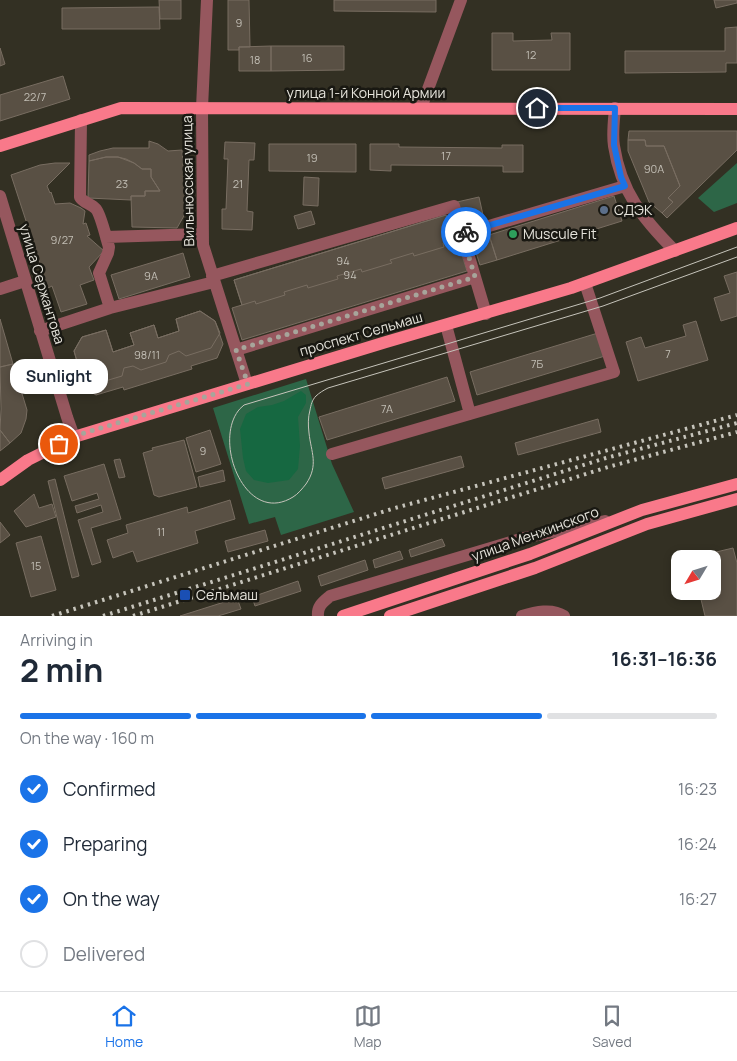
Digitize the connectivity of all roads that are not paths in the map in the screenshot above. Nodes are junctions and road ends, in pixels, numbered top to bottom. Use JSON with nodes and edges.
{"nodes":[{"id":1,"x":206,"y":0,"type":"edge"},
{"id":2,"x":461,"y":0,"type":"edge"},
{"id":3,"x":202,"y":108,"type":"junction"},
{"id":4,"x":421,"y":108,"type":"junction"},
{"id":5,"x":615,"y":108,"type":"junction"},
{"id":6,"x":737,"y":109,"type":"edge"},
{"id":7,"x":81,"y":120,"type":"junction"},
{"id":8,"x":0,"y":146,"type":"edge"},
{"id":9,"x":625,"y":186,"type":"junction"},
{"id":10,"x":0,"y":196,"type":"edge"},
{"id":11,"x":737,"y":228,"type":"edge"},
{"id":12,"x":202,"y":234,"type":"junction"},
{"id":13,"x":462,"y":234,"type":"junction"},
{"id":14,"x":104,"y":241,"type":"junction"},
{"id":15,"x":675,"y":251,"type":"junction"},
{"id":16,"x":475,"y":277,"type":"junction"},
{"id":17,"x":213,"y":279,"type":"junction"},
{"id":18,"x":25,"y":281,"type":"junction"},
{"id":19,"x":585,"y":283,"type":"junction"},
{"id":20,"x":0,"y":289,"type":"edge"},
{"id":21,"x":110,"y":308,"type":"junction"},
{"id":22,"x":486,"y":314,"type":"junction"},
{"id":23,"x":446,"y":325,"type":"junction"},
{"id":24,"x":40,"y":331,"type":"junction"},
{"id":25,"x":236,"y":350,"type":"junction"},
{"id":26,"x":248,"y":384,"type":"junction"},
{"id":27,"x":470,"y":414,"type":"junction"},
{"id":28,"x":74,"y":436,"type":"junction"},
{"id":29,"x":332,"y":454,"type":"dead end"},
{"id":30,"x":0,"y":480,"type":"edge"},
{"id":31,"x":737,"y":484,"type":"edge"},
{"id":32,"x":737,"y":499,"type":"edge"},
{"id":33,"x":625,"y":516,"type":"junction"},
{"id":34,"x":318,"y":616,"type":"edge"},
{"id":35,"x":344,"y":616,"type":"edge"},
{"id":36,"x":390,"y":616,"type":"edge"},
{"id":37,"x":522,"y":616,"type":"edge"},
{"id":38,"x":564,"y":616,"type":"edge"}],
"edges":[{"from":1,"to":3,"type":"street","name":"Вильнюсская улица"},
{"from":2,"to":4,"type":"street"},
{"from":3,"to":4,"type":"main road","name":"улица 1-й Конной Армии"},
{"from":3,"to":7,"type":"main road","name":"улица 1-й Конной Армии"},
{"from":3,"to":12,"type":"street","name":"Вильнюсская улица"},
{"from":4,"to":5,"type":"main road","name":"улица 1-й Конной Армии"},
{"from":5,"to":6,"type":"main road","name":"улица 1-й Конной Армии"},
{"from":5,"to":9,"type":"street"},
{"from":7,"to":8,"type":"main road","name":"улица 1-й Конной Армии"},
{"from":7,"to":14,"type":"street"},
{"from":9,"to":13,"type":"street"},
{"from":9,"to":15,"type":"street"},
{"from":10,"to":18,"type":"street","name":"улица Сержантова"},
{"from":11,"to":15,"type":"main road","name":"проспект Сельмаш"},
{"from":12,"to":14,"type":"street"},
{"from":12,"to":17,"type":"street","name":"Вильнюсская улица"},
{"from":13,"to":16,"type":"street"},
{"from":13,"to":17,"type":"street"},
{"from":14,"to":21,"type":"street"},
{"from":15,"to":19,"type":"main road","name":"проспект Сельмаш"},
{"from":16,"to":22,"type":"street"},
{"from":16,"to":25,"type":"street"},
{"from":17,"to":21,"type":"street"},
{"from":17,"to":25,"type":"street","name":"Вильнюсская улица"},
{"from":18,"to":20,"type":"street"},
{"from":18,"to":24,"type":"street","name":"улица Сержантова"},
{"from":19,"to":22,"type":"main road","name":"проспект Сельмаш"},
{"from":19,"to":27,"type":"street"},
{"from":21,"to":24,"type":"street"},
{"from":22,"to":23,"type":"main road","name":"проспект Сельмаш"},
{"from":23,"to":26,"type":"main road","name":"проспект Сельмаш"},
{"from":23,"to":27,"type":"street"},
{"from":24,"to":28,"type":"street","name":"улица Сержантова"},
{"from":25,"to":26,"type":"street","name":"Вильнюсская улица"},
{"from":26,"to":28,"type":"main road","name":"проспект Сельмаш"},
{"from":27,"to":29,"type":"street"},
{"from":28,"to":30,"type":"main road","name":"проспект Сельмаш"},
{"from":31,"to":33,"type":"main road","name":"улица Менжинского"},
{"from":32,"to":36,"type":"main road"},
{"from":33,"to":34,"type":"street"},
{"from":33,"to":35,"type":"main road","name":"улица Менжинского"},
{"from":37,"to":38,"type":"street"}]}
